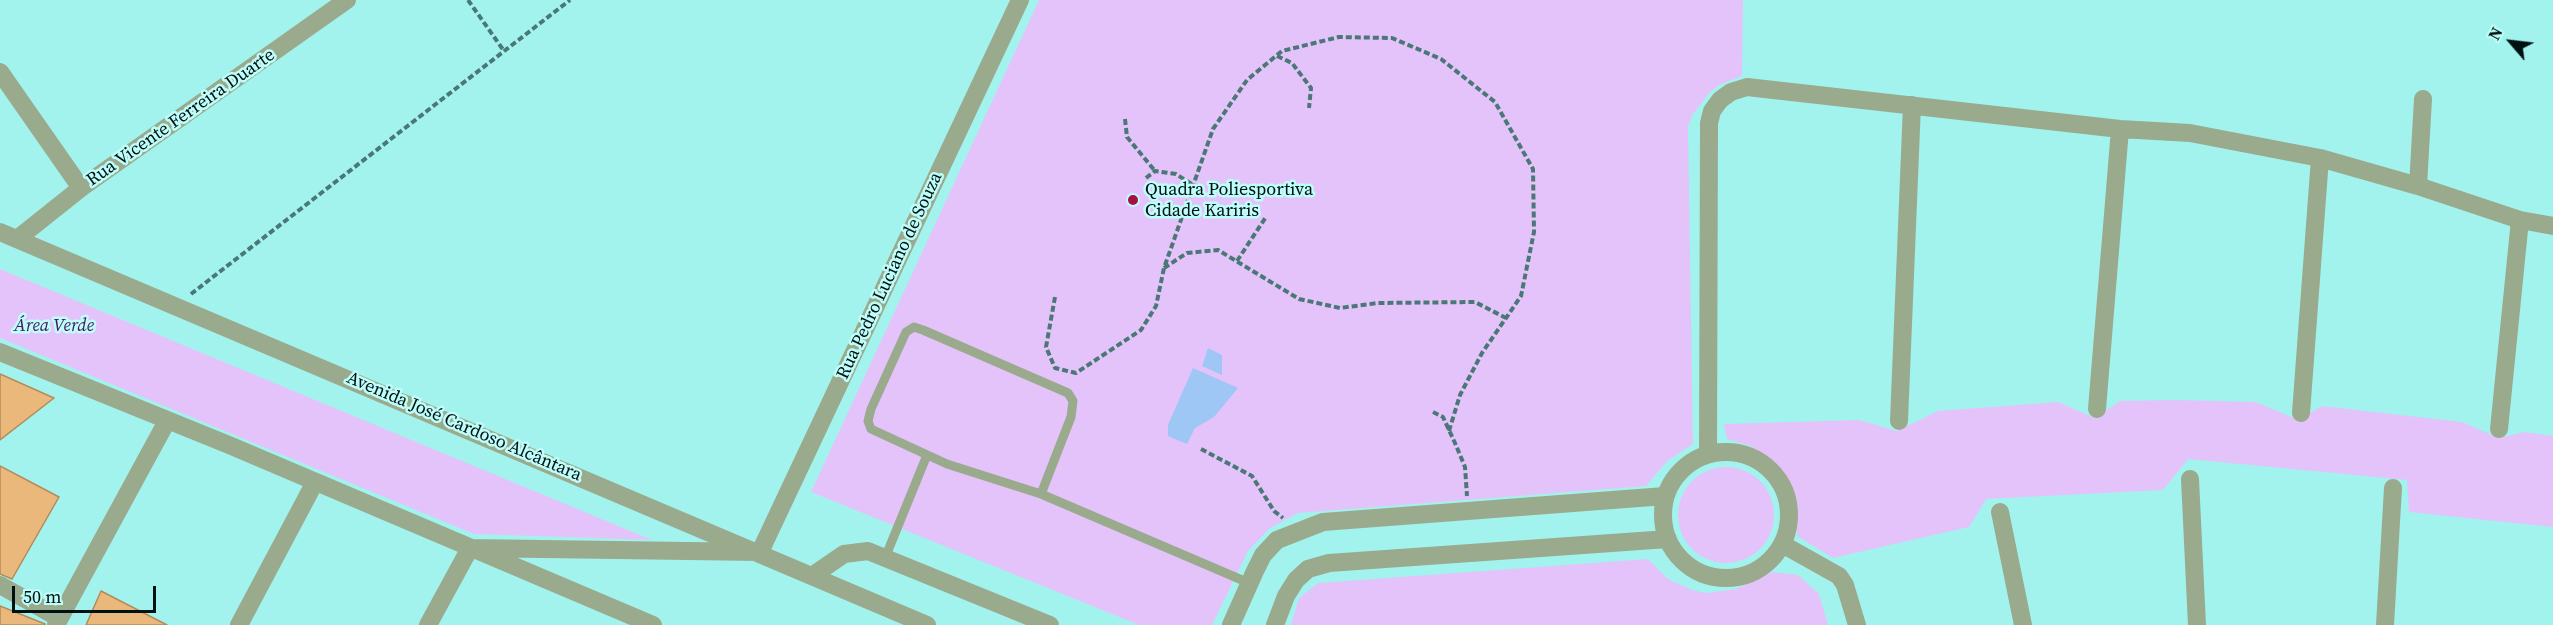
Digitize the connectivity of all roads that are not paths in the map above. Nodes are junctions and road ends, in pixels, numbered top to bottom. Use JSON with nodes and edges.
{"nodes":[{"id":1,"x":347,"y":0,"type":"edge"},
{"id":2,"x":1020,"y":0,"type":"edge"},
{"id":3,"x":0,"y":72,"type":"edge"},
{"id":4,"x":2423,"y":99,"type":"dead end"},
{"id":5,"x":1912,"y":105,"type":"junction"},
{"id":6,"x":2120,"y":129,"type":"junction"},
{"id":7,"x":2320,"y":159,"type":"junction"},
{"id":8,"x":2418,"y":186,"type":"junction"},
{"id":9,"x":81,"y":188,"type":"junction"},
{"id":10,"x":2520,"y":220,"type":"junction"},
{"id":11,"x":2553,"y":226,"type":"edge"},
{"id":12,"x":0,"y":232,"type":"edge"},
{"id":13,"x":17,"y":239,"type":"junction"},
{"id":14,"x":0,"y":352,"type":"edge"},
{"id":15,"x":2097,"y":409,"type":"dead end"},
{"id":16,"x":2301,"y":413,"type":"dead end"},
{"id":17,"x":167,"y":421,"type":"junction"},
{"id":18,"x":1899,"y":421,"type":"dead end"},
{"id":19,"x":2499,"y":429,"type":"dead end"},
{"id":20,"x":1708,"y":454,"type":"junction"},
{"id":21,"x":927,"y":455,"type":"junction"},
{"id":22,"x":2190,"y":479,"type":"dead end"},
{"id":23,"x":315,"y":482,"type":"junction"},
{"id":24,"x":2393,"y":488,"type":"dead end"},
{"id":25,"x":1041,"y":494,"type":"junction"},
{"id":26,"x":1665,"y":496,"type":"junction"},
{"id":27,"x":2000,"y":512,"type":"dead end"},
{"id":28,"x":1668,"y":539,"type":"junction"},
{"id":29,"x":1782,"y":544,"type":"junction"},
{"id":30,"x":470,"y":548,"type":"junction"},
{"id":31,"x":760,"y":552,"type":"junction"},
{"id":32,"x":885,"y":558,"type":"junction"},
{"id":33,"x":812,"y":576,"type":"junction"},
{"id":34,"x":1249,"y":583,"type":"junction"},
{"id":35,"x":0,"y":585,"type":"edge"},
{"id":36,"x":58,"y":622,"type":"edge"},
{"id":37,"x":239,"y":625,"type":"edge"},
{"id":38,"x":428,"y":625,"type":"edge"},
{"id":39,"x":654,"y":625,"type":"edge"},
{"id":40,"x":927,"y":625,"type":"edge"},
{"id":41,"x":1050,"y":625,"type":"edge"},
{"id":42,"x":1231,"y":625,"type":"edge"},
{"id":43,"x":1275,"y":625,"type":"edge"},
{"id":44,"x":1857,"y":625,"type":"edge"},
{"id":45,"x":2022,"y":625,"type":"edge"},
{"id":46,"x":2197,"y":625,"type":"edge"},
{"id":47,"x":2385,"y":625,"type":"edge"}],
"edges":[{"from":1,"to":9,"type":"street","name":"Rua Vicente Ferreira Duarte"},
{"from":2,"to":31,"type":"street","name":"Rua Pedro Luciano de Souza"},
{"from":3,"to":9,"type":"street"},
{"from":4,"to":8,"type":"street"},
{"from":5,"to":6,"type":"street"},
{"from":5,"to":18,"type":"street"},
{"from":5,"to":20,"type":"street"},
{"from":6,"to":7,"type":"street"},
{"from":6,"to":15,"type":"street"},
{"from":7,"to":8,"type":"street"},
{"from":7,"to":16,"type":"street"},
{"from":8,"to":10,"type":"street"},
{"from":9,"to":13,"type":"street","name":"Rua Vicente Ferreira Duarte"},
{"from":10,"to":11,"type":"street"},
{"from":10,"to":19,"type":"street"},
{"from":12,"to":13,"type":"street","name":"Avenida José Cardoso Alcântara"},
{"from":13,"to":31,"type":"street","name":"Avenida José Cardoso Alcântara"},
{"from":14,"to":17,"type":"street"},
{"from":17,"to":23,"type":"street"},
{"from":17,"to":36,"type":"street"},
{"from":20,"to":26,"type":"street"},
{"from":20,"to":29,"type":"street"},
{"from":21,"to":25,"type":"lane"},
{"from":21,"to":25,"type":"lane"},
{"from":21,"to":32,"type":"lane"},
{"from":22,"to":46,"type":"street"},
{"from":23,"to":30,"type":"street"},
{"from":23,"to":37,"type":"street"},
{"from":24,"to":47,"type":"street"},
{"from":25,"to":34,"type":"lane"},
{"from":26,"to":28,"type":"street"},
{"from":26,"to":34,"type":"street"},
{"from":27,"to":45,"type":"street"},
{"from":28,"to":29,"type":"street"},
{"from":28,"to":43,"type":"street"},
{"from":29,"to":44,"type":"street"},
{"from":30,"to":31,"type":"street"},
{"from":30,"to":38,"type":"street"},
{"from":30,"to":39,"type":"street"},
{"from":31,"to":33,"type":"street","name":"Avenida José Cardoso Alcântara"},
{"from":32,"to":33,"type":"street"},
{"from":32,"to":41,"type":"street"},
{"from":33,"to":40,"type":"street","name":"Avenida José Cardoso Alcântara"},
{"from":34,"to":42,"type":"street"},
{"from":35,"to":36,"type":"street"}]}
